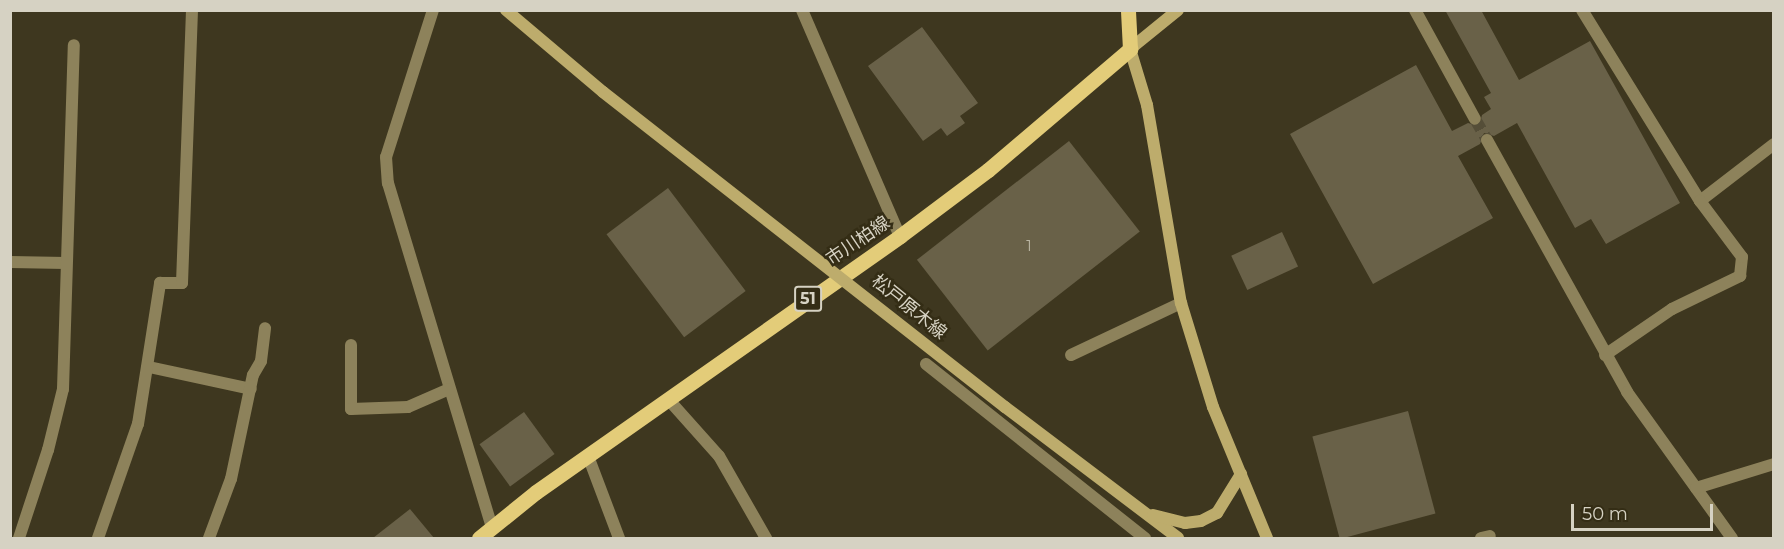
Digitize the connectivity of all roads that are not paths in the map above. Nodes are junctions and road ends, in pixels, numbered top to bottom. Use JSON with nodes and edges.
{"nodes":[{"id":1,"x":192,"y":10,"type":"edge"},
{"id":2,"x":433,"y":10,"type":"edge"},
{"id":3,"x":506,"y":10,"type":"edge"},
{"id":4,"x":802,"y":10,"type":"edge"},
{"id":5,"x":1128,"y":10,"type":"edge"},
{"id":6,"x":1178,"y":10,"type":"edge"},
{"id":7,"x":1415,"y":10,"type":"edge"},
{"id":8,"x":1582,"y":10,"type":"edge"},
{"id":9,"x":74,"y":45,"type":"dead end"},
{"id":10,"x":1130,"y":49,"type":"junction"},
{"id":11,"x":1474,"y":119,"type":"tunnel mouth"},
{"id":12,"x":1487,"y":140,"type":"tunnel mouth"},
{"id":13,"x":1773,"y":144,"type":"edge"},
{"id":14,"x":1700,"y":201,"type":"junction"},
{"id":15,"x":900,"y":236,"type":"junction"},
{"id":16,"x":10,"y":262,"type":"edge"},
{"id":17,"x":66,"y":263,"type":"junction"},
{"id":18,"x":1181,"y":303,"type":"junction"},
{"id":19,"x":265,"y":328,"type":"dead end"},
{"id":20,"x":351,"y":345,"type":"dead end"},
{"id":21,"x":1071,"y":355,"type":"dead end"},
{"id":22,"x":1605,"y":355,"type":"junction"},
{"id":23,"x":926,"y":364,"type":"dead end"},
{"id":24,"x":149,"y":368,"type":"junction"},
{"id":25,"x":251,"y":389,"type":"junction"},
{"id":26,"x":449,"y":389,"type":"junction"},
{"id":27,"x":668,"y":399,"type":"junction"},
{"id":28,"x":588,"y":456,"type":"junction"},
{"id":29,"x":1773,"y":464,"type":"edge"},
{"id":30,"x":1241,"y":474,"type":"junction"},
{"id":31,"x":1696,"y":488,"type":"junction"},
{"id":32,"x":1133,"y":506,"type":"junction"},
{"id":33,"x":492,"y":527,"type":"junction"},
{"id":34,"x":19,"y":538,"type":"edge"},
{"id":35,"x":98,"y":538,"type":"edge"},
{"id":36,"x":209,"y":538,"type":"edge"},
{"id":37,"x":479,"y":538,"type":"edge"},
{"id":38,"x":619,"y":538,"type":"edge"},
{"id":39,"x":766,"y":538,"type":"edge"},
{"id":40,"x":1144,"y":538,"type":"edge"},
{"id":41,"x":1178,"y":538,"type":"edge"},
{"id":42,"x":1267,"y":538,"type":"edge"},
{"id":43,"x":1732,"y":538,"type":"edge"}],
"edges":[{"from":1,"to":24,"type":"street"},
{"from":2,"to":26,"type":"street"},
{"from":3,"to":32,"type":"main road","name":"松戸原木線","bridge":true},
{"from":4,"to":15,"type":"street"},
{"from":5,"to":10,"type":"main road"},
{"from":6,"to":10,"type":"main road"},
{"from":7,"to":11,"type":"street"},
{"from":8,"to":14,"type":"street"},
{"from":9,"to":17,"type":"street"},
{"from":10,"to":15,"type":"main road","name":"市川柏線","number":"51"},
{"from":10,"to":18,"type":"main road"},
{"from":12,"to":22,"type":"street"},
{"from":13,"to":14,"type":"street"},
{"from":14,"to":22,"type":"street"},
{"from":15,"to":27,"type":"main road","name":"市川柏線","number":"51"},
{"from":16,"to":17,"type":"street"},
{"from":17,"to":34,"type":"street"},
{"from":18,"to":21,"type":"street"},
{"from":18,"to":30,"type":"main road"},
{"from":19,"to":25,"type":"street"},
{"from":20,"to":26,"type":"street"},
{"from":22,"to":31,"type":"street"},
{"from":23,"to":40,"type":"street"},
{"from":24,"to":25,"type":"street"},
{"from":24,"to":35,"type":"street"},
{"from":25,"to":36,"type":"street"},
{"from":26,"to":33,"type":"street"},
{"from":27,"to":28,"type":"main road","name":"市川柏線","number":"51"},
{"from":27,"to":39,"type":"street"},
{"from":28,"to":33,"type":"main road","name":"市川柏線","number":"51"},
{"from":28,"to":38,"type":"street"},
{"from":29,"to":31,"type":"street"},
{"from":30,"to":32,"type":"main road"},
{"from":30,"to":42,"type":"main road"},
{"from":31,"to":43,"type":"street"},
{"from":32,"to":41,"type":"main road","name":"松戸原木線"},
{"from":33,"to":37,"type":"main road","name":"市川柏線","number":"51"}]}
